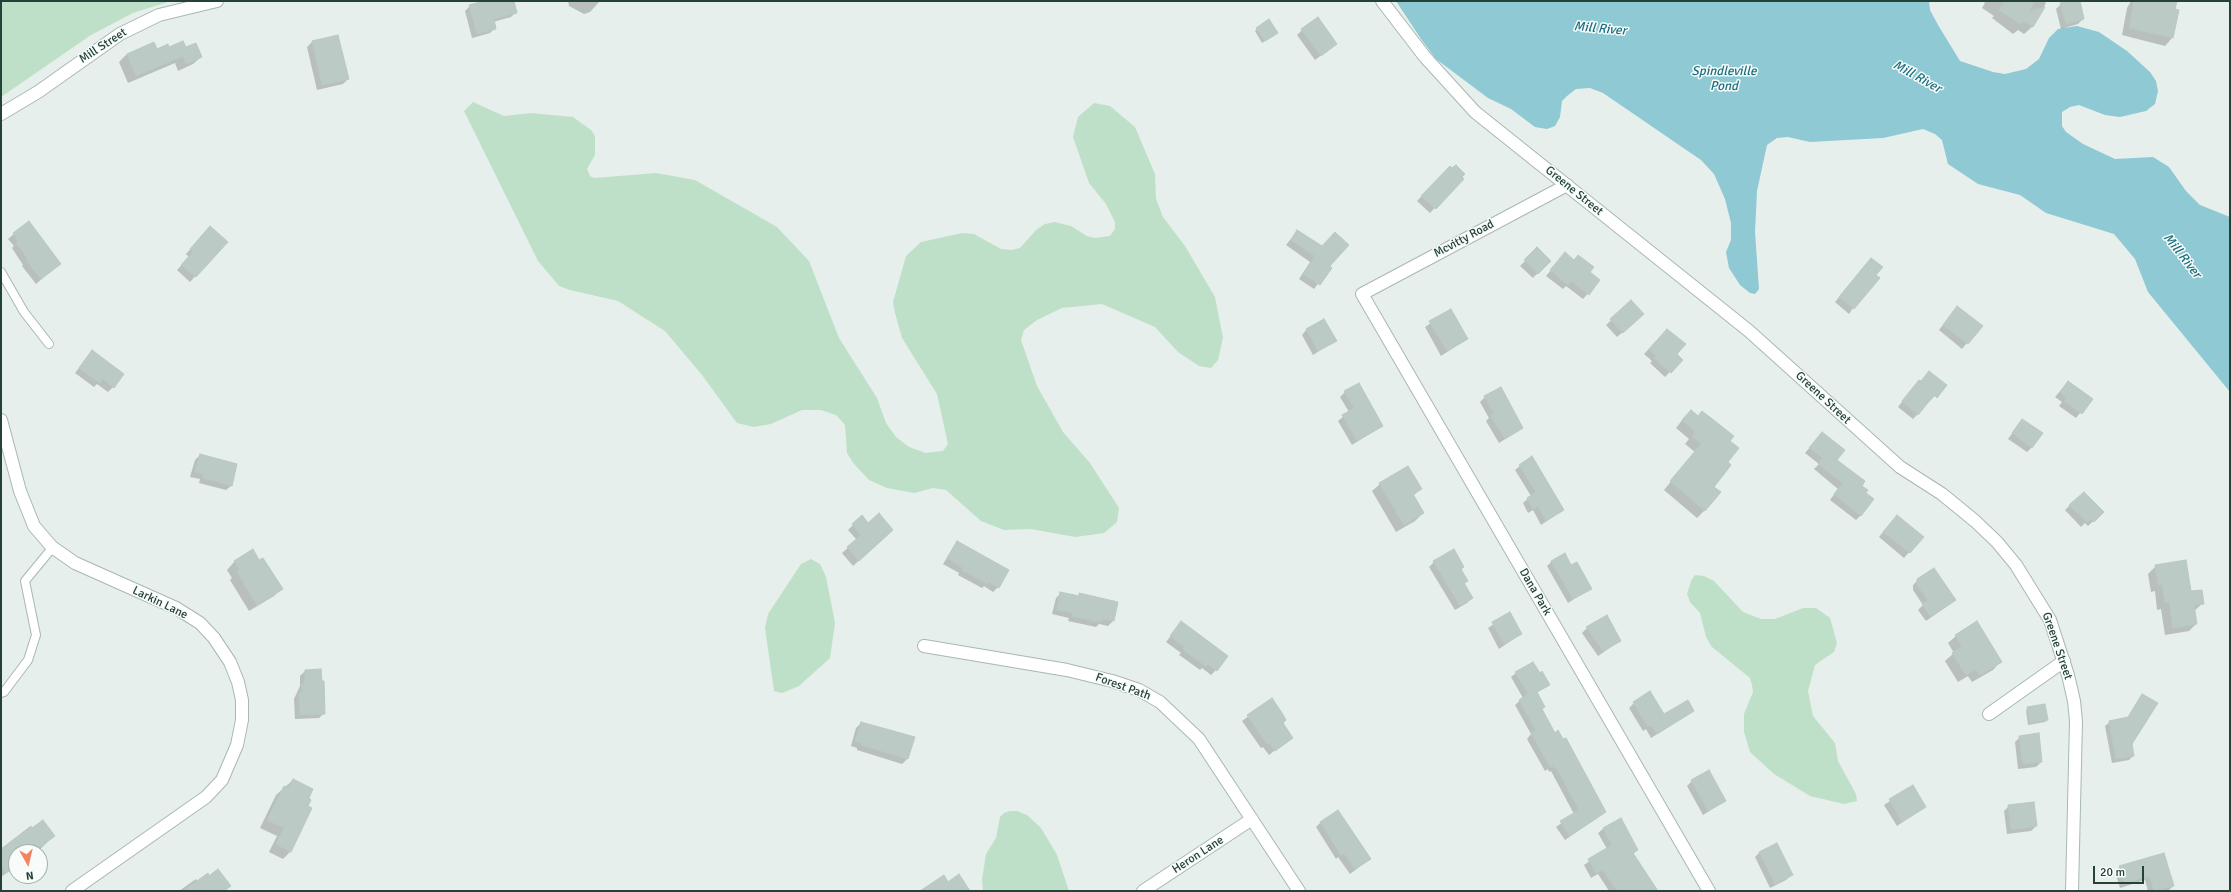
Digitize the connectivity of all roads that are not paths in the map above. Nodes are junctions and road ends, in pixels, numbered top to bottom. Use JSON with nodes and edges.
{"nodes":[{"id":1,"x":217,"y":1,"type":"edge"},
{"id":2,"x":1382,"y":1,"type":"edge"},
{"id":3,"x":1,"y":114,"type":"edge"},
{"id":4,"x":1567,"y":185,"type":"junction"},
{"id":5,"x":1,"y":272,"type":"edge"},
{"id":6,"x":1362,"y":294,"type":"joint"},
{"id":7,"x":49,"y":344,"type":"dead end"},
{"id":8,"x":1,"y":420,"type":"edge"},
{"id":9,"x":54,"y":548,"type":"junction"},
{"id":10,"x":924,"y":646,"type":"dead end"},
{"id":11,"x":2064,"y":661,"type":"junction"},
{"id":12,"x":1,"y":693,"type":"edge"},
{"id":13,"x":1989,"y":714,"type":"dead end"},
{"id":14,"x":1252,"y":819,"type":"junction"},
{"id":15,"x":72,"y":891,"type":"edge"},
{"id":16,"x":1143,"y":891,"type":"edge"},
{"id":17,"x":1299,"y":891,"type":"edge"},
{"id":18,"x":1709,"y":891,"type":"edge"},
{"id":19,"x":2072,"y":891,"type":"edge"}],
"edges":[{"from":1,"to":3,"type":"street","name":"Mill Street"},
{"from":2,"to":4,"type":"street","name":"Greene Street"},
{"from":4,"to":6,"type":"street","name":"Mcvitty Road"},
{"from":4,"to":11,"type":"street","name":"Greene Street"},
{"from":5,"to":7,"type":"lane"},
{"from":6,"to":18,"type":"street","name":"Dana Park"},
{"from":8,"to":9,"type":"street","name":"Larkin Lane"},
{"from":9,"to":12,"type":"lane"},
{"from":9,"to":15,"type":"street","name":"Larkin Lane"},
{"from":10,"to":14,"type":"street","name":"Forest Path"},
{"from":11,"to":13,"type":"street"},
{"from":11,"to":19,"type":"street","name":"Greene Street"},
{"from":14,"to":16,"type":"street","name":"Heron Lane"},
{"from":14,"to":17,"type":"street","name":"Forest Path"}]}
